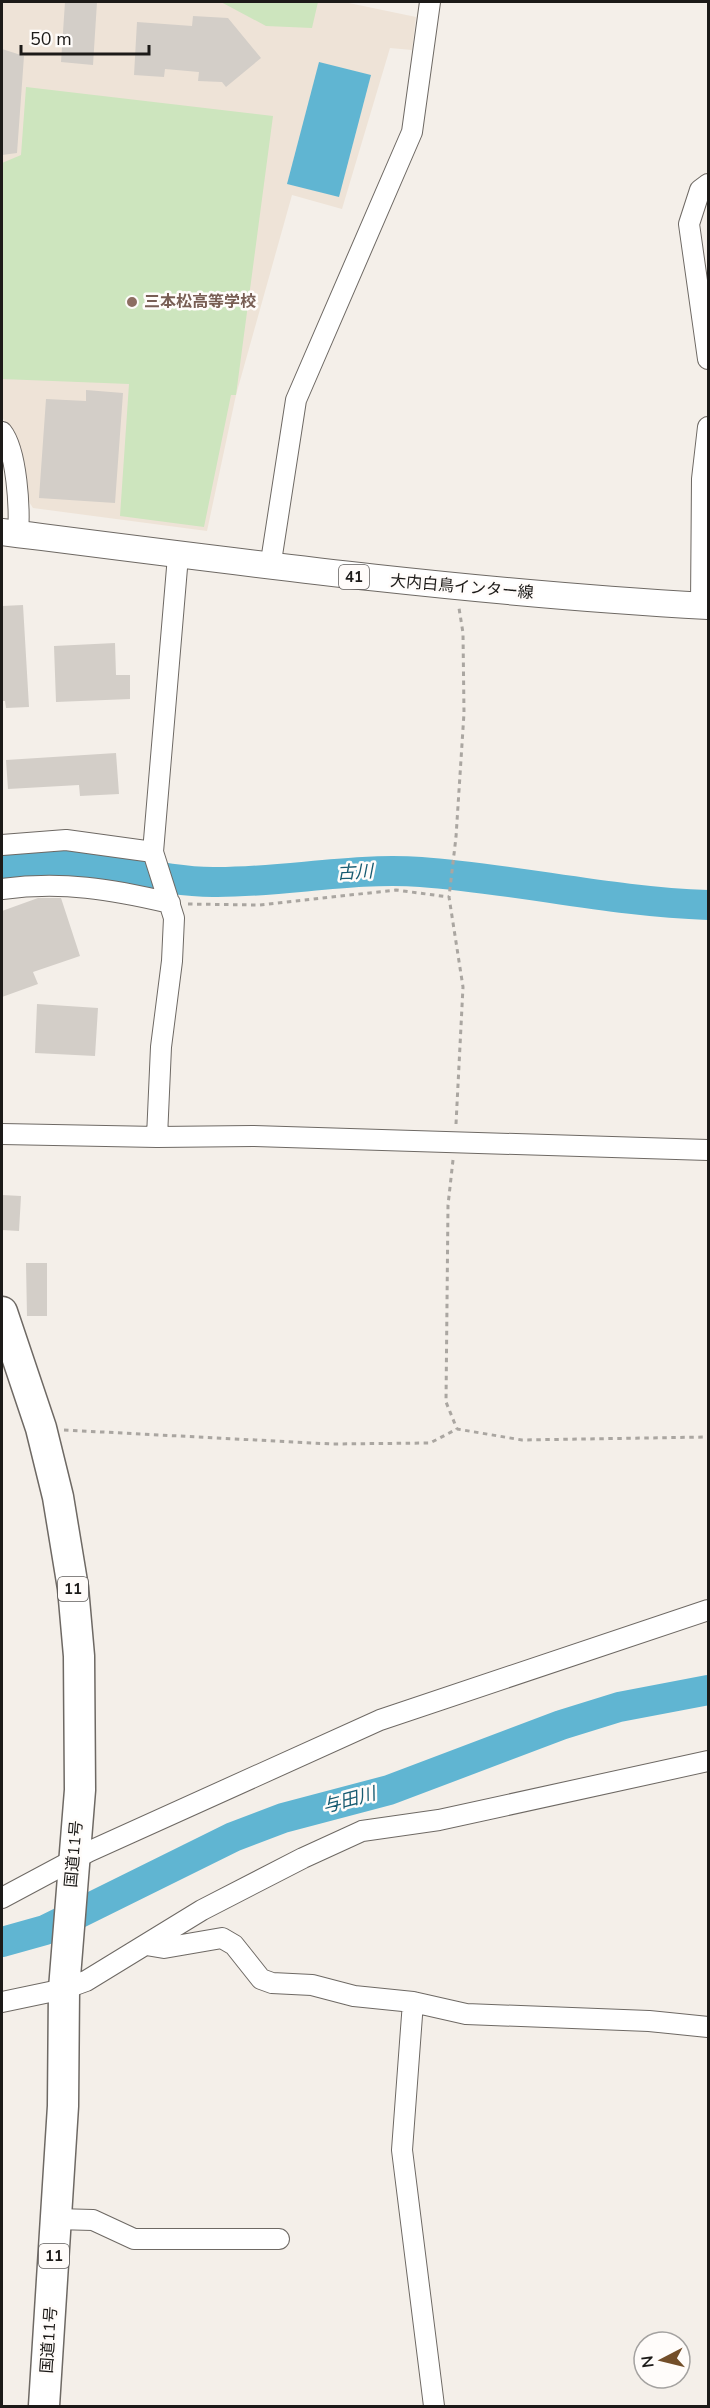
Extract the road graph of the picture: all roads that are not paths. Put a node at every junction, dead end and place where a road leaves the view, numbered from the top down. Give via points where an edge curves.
1 (430, 2) edge
2 (708, 184) edge
3 (708, 359) edge
4 (708, 427) edge
5 (2, 432) edge
6 (10, 533) edge
7 (178, 556) junction
8 (270, 568) junction
9 (704, 606) edge
10 (2, 845) edge
11 (154, 856) junction
12 (2, 889) edge
13 (168, 898) junction
14 (2, 1134) edge
15 (157, 1137) junction
16 (708, 1150) edge
17 (2, 1312) edge
18 (708, 1610) edge
19 (708, 1761) edge
20 (72, 1868) junction
21 (2, 1898) edge
22 (146, 1944) junction
23 (66, 1974) junction
24 (2, 2002) edge
25 (413, 2002) junction
26 (708, 2027) edge
27 (56, 2219) junction
28 (279, 2240) dead end
29 (45, 2406) edge
30 (434, 2406) edge

1 - 8 street via 412,132 296,399
2 - 3 street via 700,190 689,224
4 - 9 street via 702,479
5 - 6 street via 9,447 20,510
6 - 7 main road, 大内白鳥インター線 / 41
7 - 8 main road, 大内白鳥インター線 / 41
7 - 11 street
8 - 9 main road, 大内白鳥インター線 / 41 via 456,588
10 - 11 street via 66,840
11 - 13 street
12 - 13 street via 40,884 83,885
13 - 15 street via 174,918
14 - 15 street
15 - 16 street via 253,1136
17 - 20 highway, 国道11号 / 11 via 41,1428 58,1497 73,1588 80,1656 80,1790
18 - 20 street via 380,1720
19 - 22 street via 439,1820 362,1831 202,1910
20 - 21 street
20 - 23 highway, 国道11号 / 11
22 - 23 street via 86,1981
22 - 25 street via 164,1948 222,1938 234,1945 261,1979 272,1983 312,1985 354,1996
23 - 24 street
23 - 27 highway, 国道11号 / 11
25 - 26 street via 466,2014
25 - 30 street via 402,2150
27 - 28 street via 93,2220 134,2239
27 - 29 highway, 国道11号 / 11

